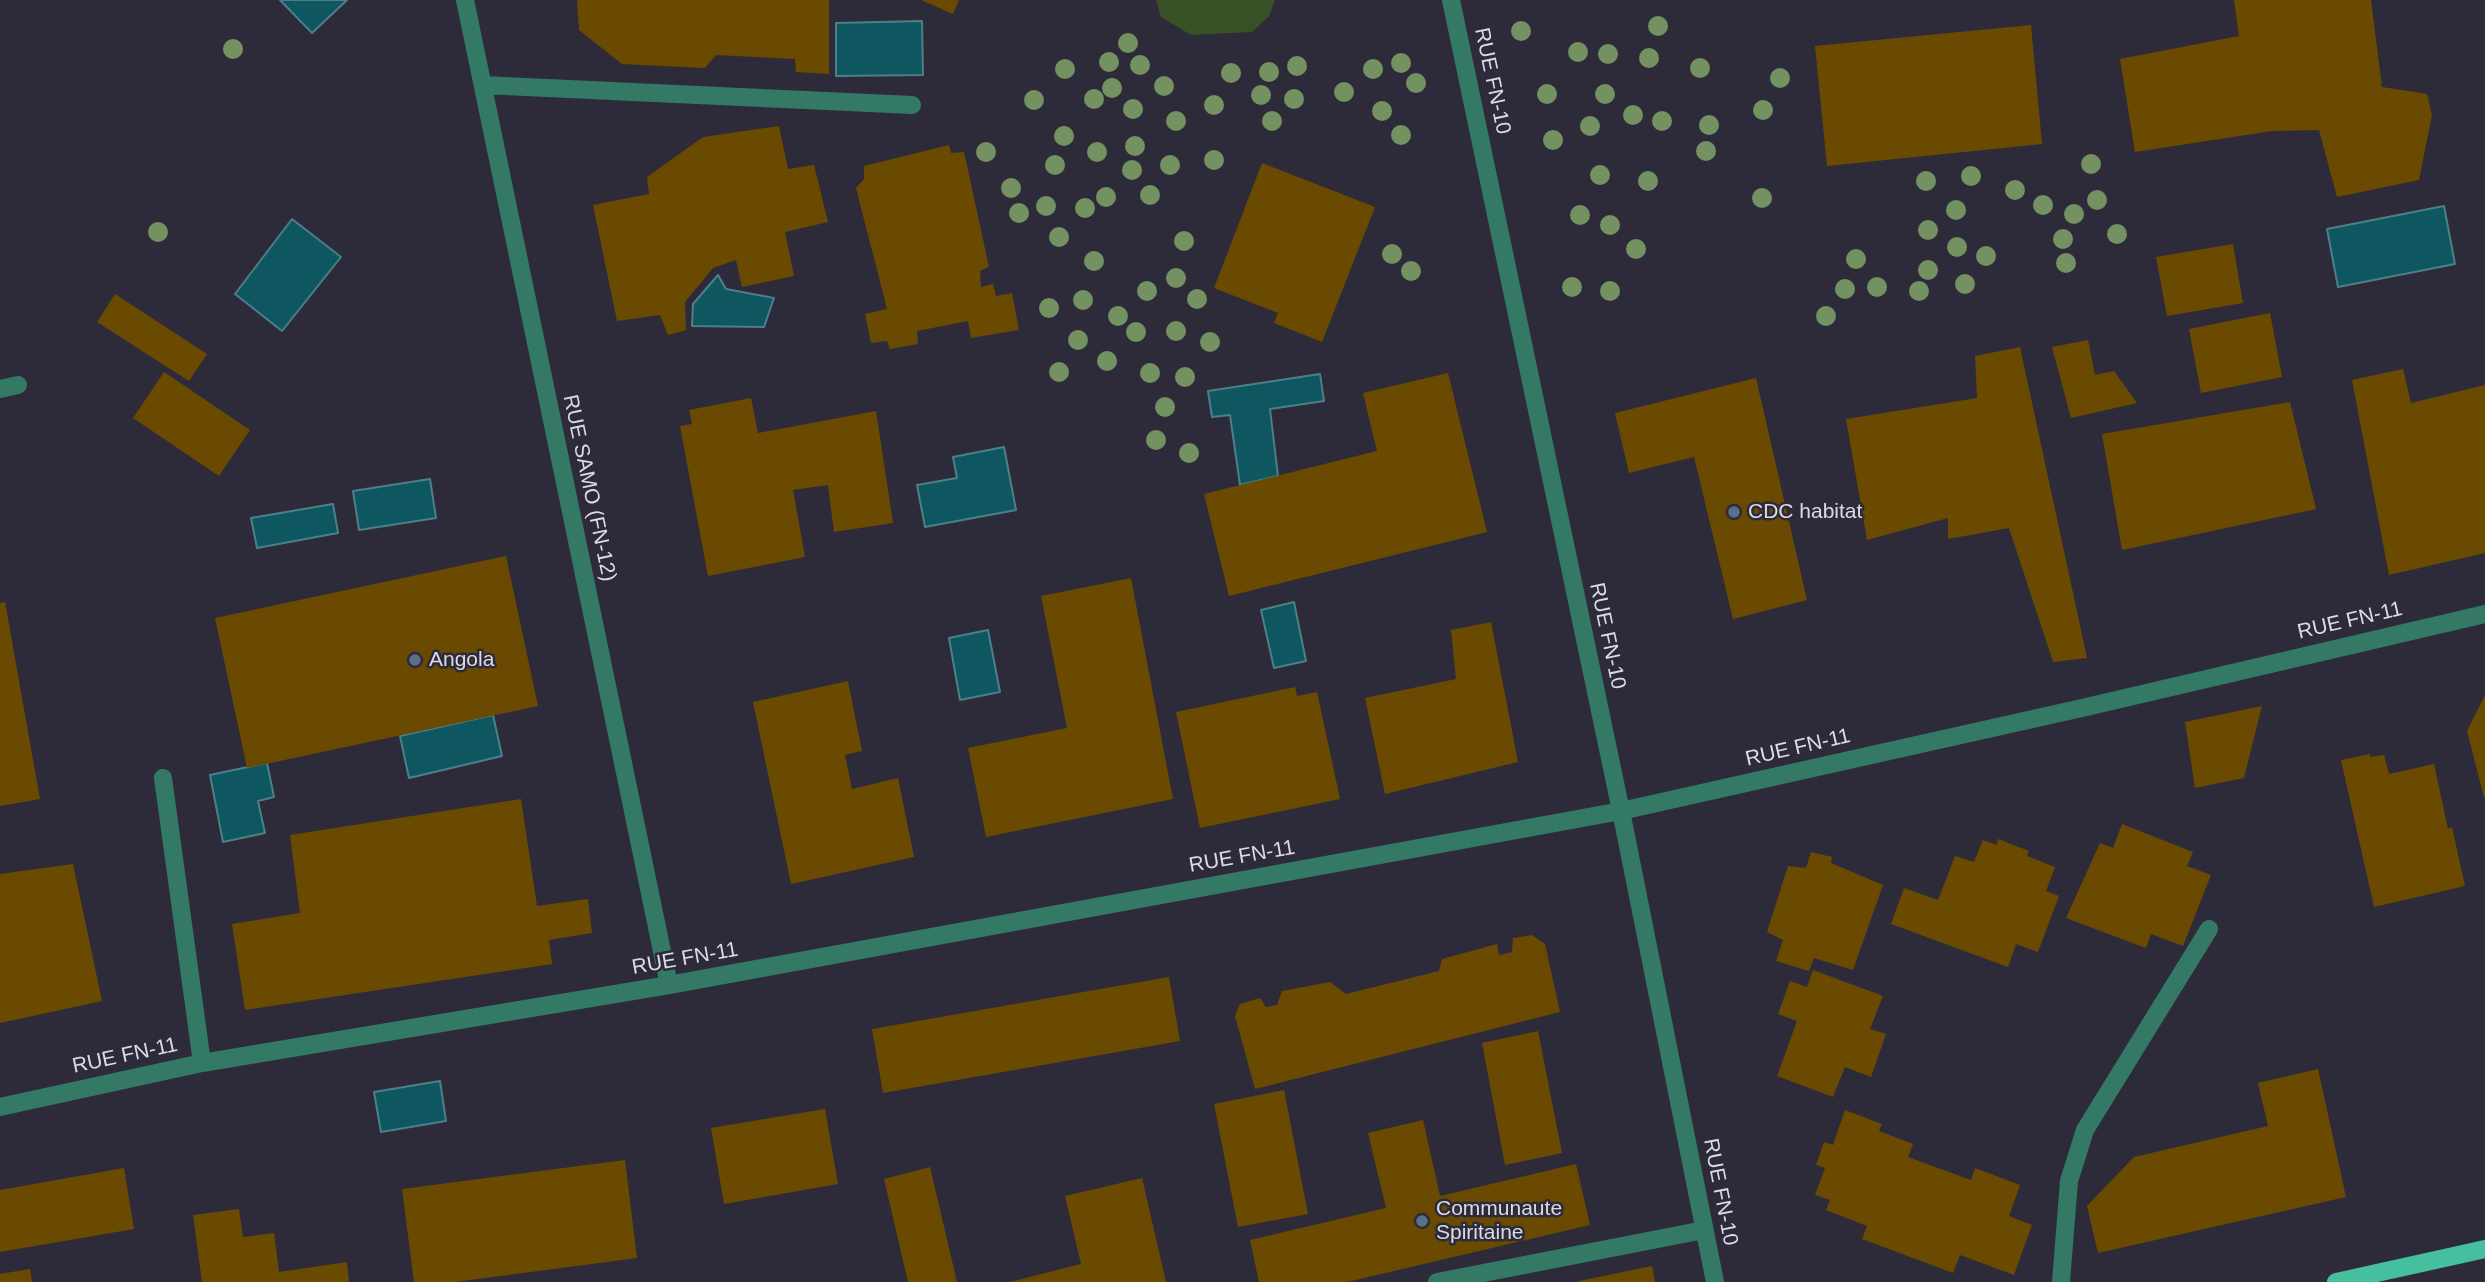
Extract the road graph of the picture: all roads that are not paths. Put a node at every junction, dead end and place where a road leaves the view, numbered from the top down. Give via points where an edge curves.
1 (465, 0) edge
2 (1451, 0) edge
3 (483, 85) junction
4 (912, 105) dead end
5 (2485, 614) edge
6 (163, 778) dead end
7 (1621, 811) junction
8 (2209, 929) dead end
9 (668, 985) junction
10 (202, 1063) junction
11 (0, 1107) edge
12 (1704, 1230) junction
13 (2485, 1249) edge
14 (1437, 1282) edge
15 (1714, 1282) edge
16 (2061, 1282) edge
17 (2336, 1282) edge

1 - 3 street, RUE SAMO (FN-12)
2 - 7 street, RUE FN-10
3 - 4 street
3 - 9 street, RUE SAMO (FN-12)
5 - 7 street, RUE FN-11
6 - 10 street
7 - 9 street, RUE FN-11
7 - 12 street, RUE FN-10
8 - 16 street via 2085,1130 2069,1181
9 - 10 street, RUE FN-11
10 - 11 street, RUE FN-11
12 - 14 street
12 - 15 street, RUE FN-10
13 - 17 main road

